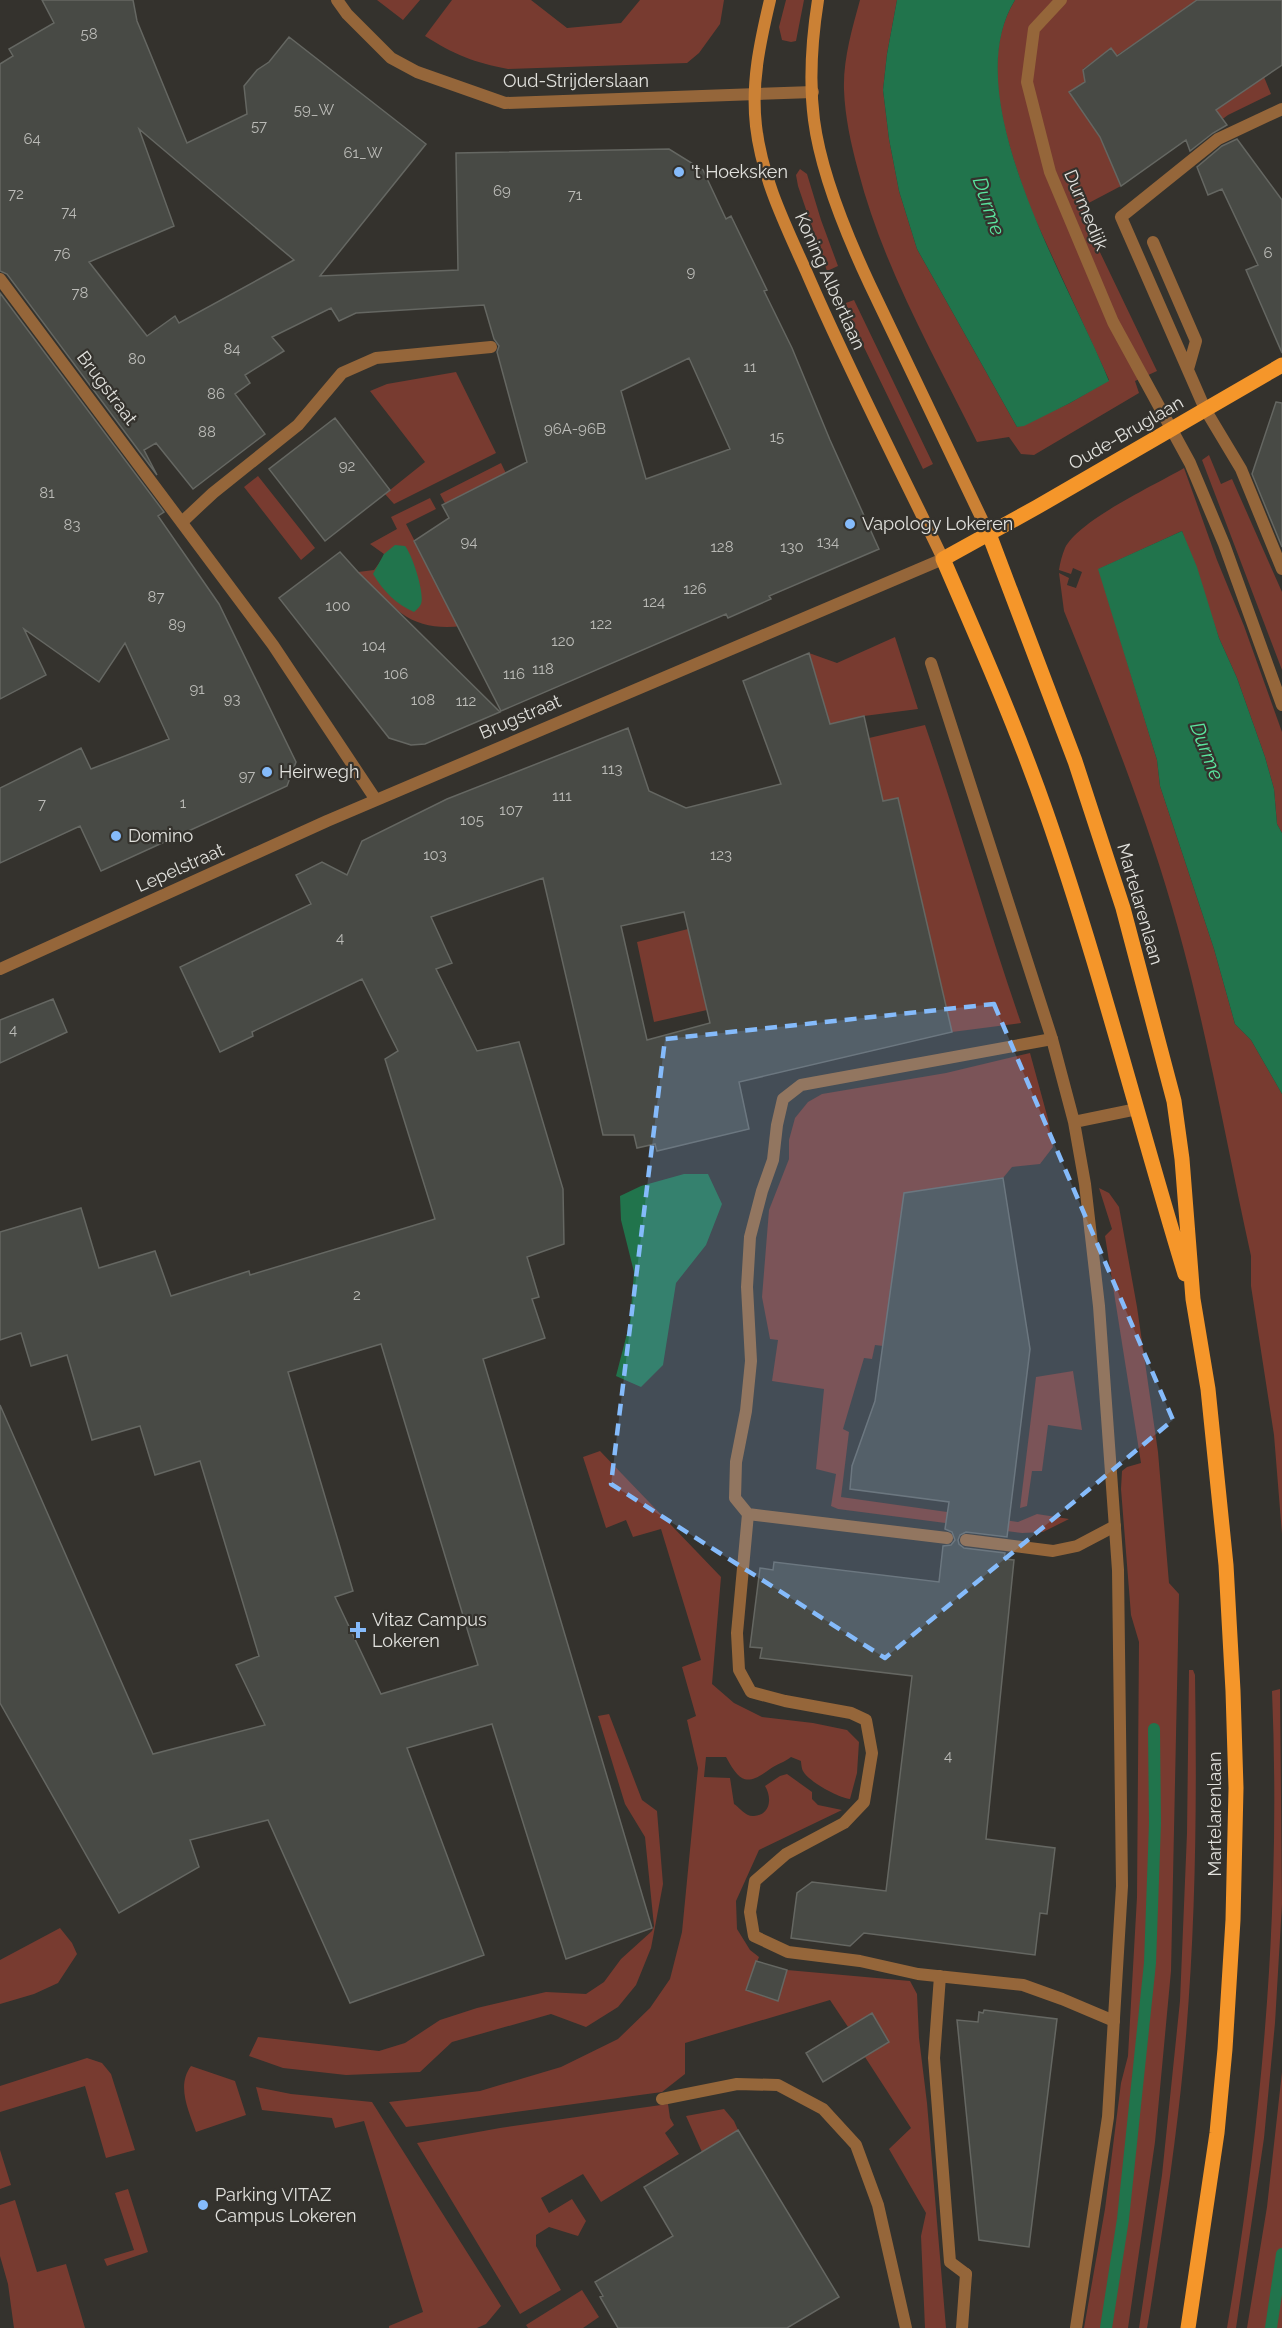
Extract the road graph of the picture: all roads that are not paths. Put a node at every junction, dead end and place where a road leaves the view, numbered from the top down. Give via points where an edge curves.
1 (337, 0) edge
2 (770, 0) edge
3 (818, 0) edge
4 (1061, 0) edge
5 (813, 92) junction
6 (753, 93) junction
7 (1282, 109) edge
8 (1153, 242) dead end
9 (0, 279) edge
10 (491, 347) dead end
11 (1282, 365) edge
12 (1188, 369) junction
13 (1205, 409) junction
14 (1172, 429) junction
15 (182, 522) junction
16 (989, 534) junction
17 (943, 559) junction
18 (1282, 569) edge
19 (931, 663) dead end
20 (1282, 705) edge
21 (376, 800) junction
22 (0, 969) edge
23 (1052, 1039) junction
24 (1137, 1109) junction
25 (1074, 1122) junction
26 (1193, 1299) junction
27 (748, 1514) junction
28 (1115, 1526) junction
29 (947, 1538) dead end
30 (966, 1540) dead end
31 (940, 1976) junction
32 (1114, 2021) junction
33 (662, 2099) dead end
34 (906, 2328) edge
35 (962, 2328) edge
36 (1076, 2328) edge
37 (1188, 2328) edge

1 - 6 street, Oud-Strijderslaan via 391,58 417,72 505,103
2 - 6 main road, Koning Albertlaan
3 - 5 main road, Koning Albertlaan
4 - 14 street, Durmedijk via 1034,29 1029,93 1050,172 1113,322
5 - 6 street, Oud-Strijderslaan
5 - 16 main road, Koning Albertlaan via 819,146 853,250
6 - 17 main road, Koning Albertlaan via 760,157 772,193 838,344
7 - 12 street via 1218,139 1121,218
8 - 12 street via 1196,341
9 - 15 street, Brugstraat
10 - 15 street via 376,358 342,373 298,425
11 - 13 main road, Oude-Bruglaan
12 - 13 street
13 - 14 main road, Oude-Bruglaan
13 - 18 street via 1241,469
14 - 16 main road, Oude-Bruglaan
14 - 20 street, Durmedijk via 1224,544
15 - 21 street, Brugstraat via 273,645
16 - 17 main road, Brugstraat
16 - 26 main road, Martelarenlaan via 1075,761 1123,908 1174,1101
17 - 21 street, Brugstraat
17 - 24 main road, Martelarenlaan via 1046,811
19 - 23 street
21 - 22 street, Lepelstraat
23 - 25 street
23 - 27 street via 801,1085 783,1099 773,1160 750,1237 747,1287 752,1361 736,1462 735,1498
24 - 25 street
24 - 26 main road, Martelarenlaan
25 - 28 street via 1099,1306
26 - 37 main road, Martelarenlaan via 1208,1389 1222,1523 1236,1788 1226,2049
27 - 29 street
27 - 31 street via 737,1633 739,1670 751,1692 851,1713 866,1720 872,1753 864,1802 844,1823 786,1854 755,1881 750,1912 754,1936 789,1952
28 - 30 street via 1077,1546 1053,1551
28 - 32 street via 1122,1886
31 - 32 street via 1023,1985
31 - 35 street via 933,2058 950,2262 966,2274
32 - 36 street via 1108,2117
33 - 34 street via 737,2084 778,2085 823,2109 856,2145 878,2205

